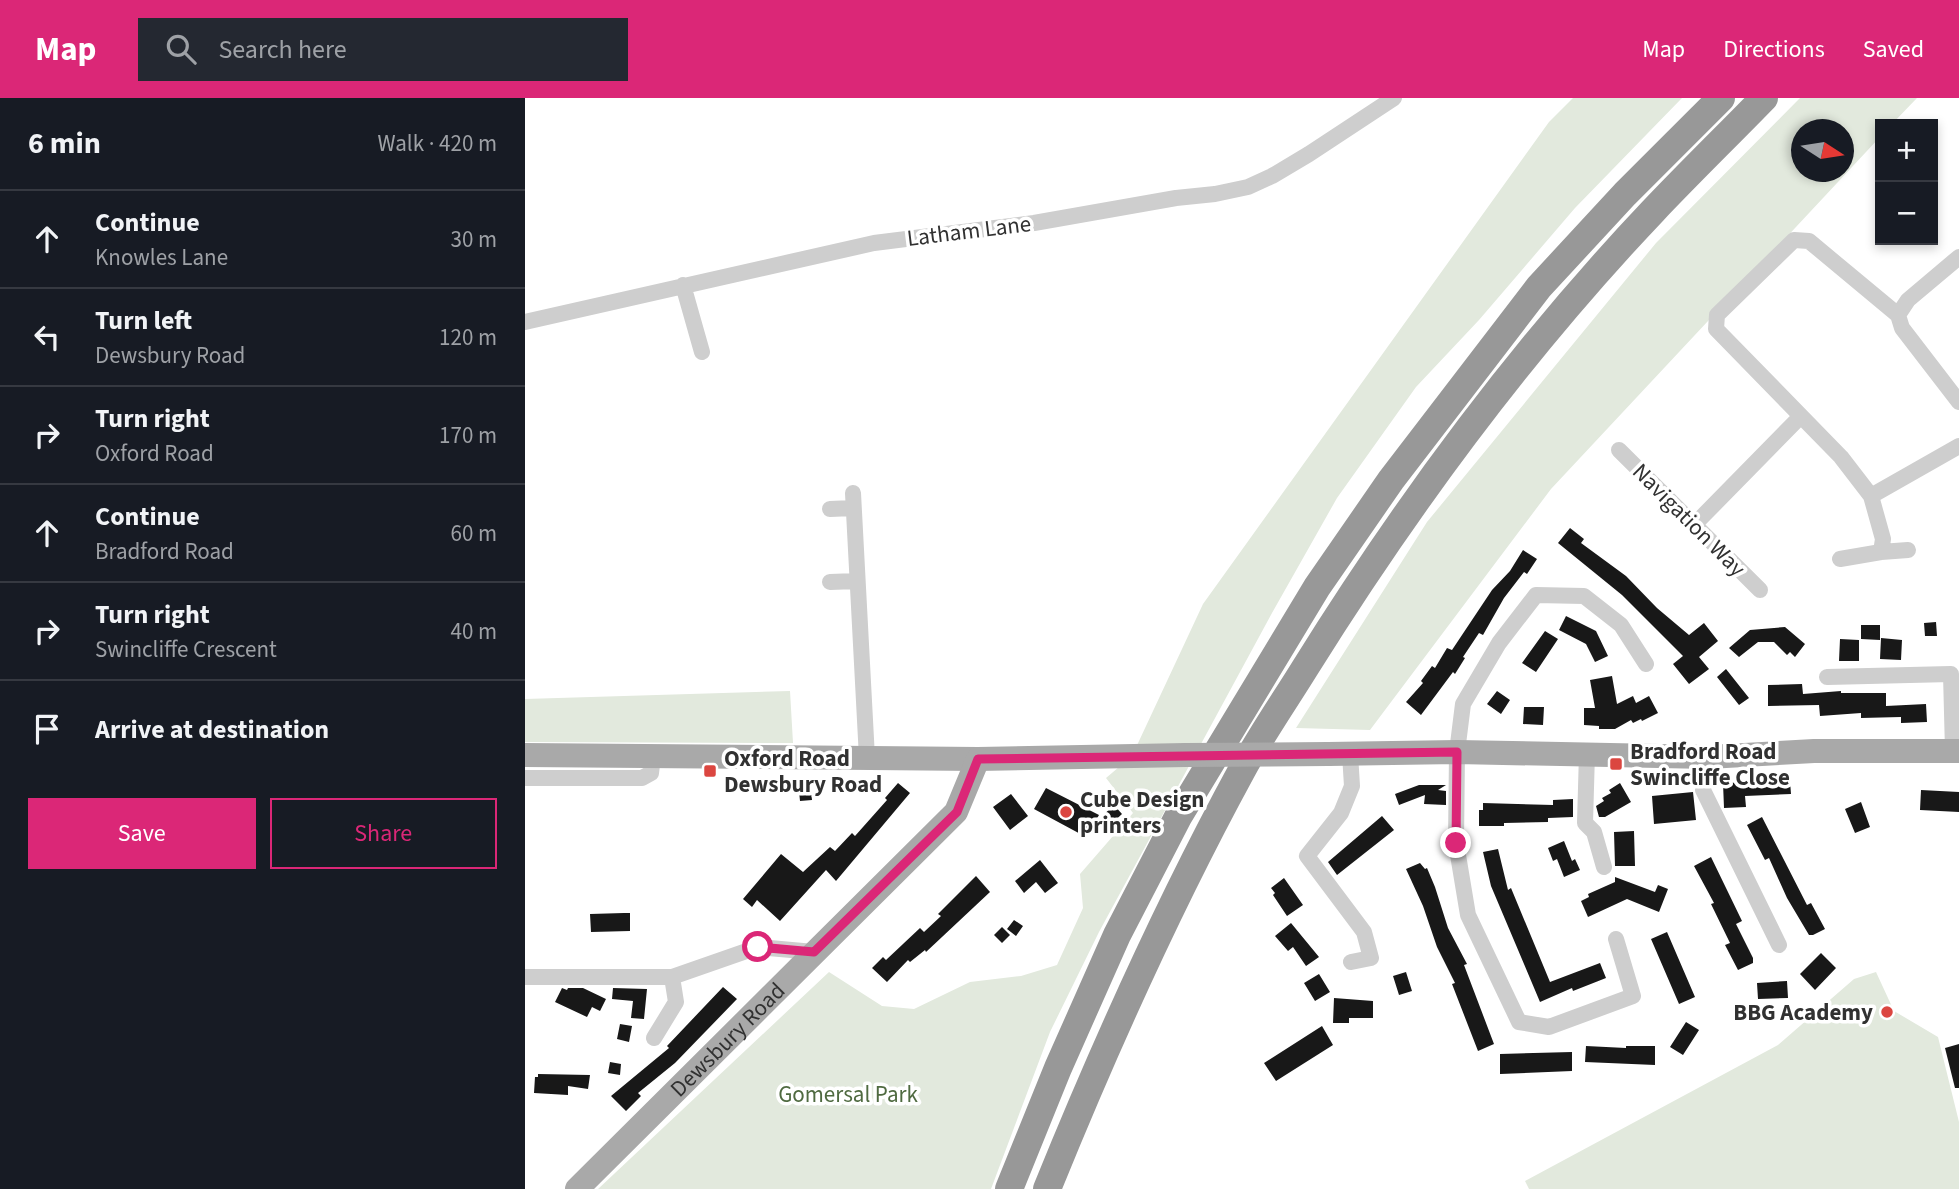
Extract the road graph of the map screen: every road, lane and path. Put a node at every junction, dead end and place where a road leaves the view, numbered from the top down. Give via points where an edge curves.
1 (1394, 98) edge
2 (1721, 98) edge
3 (1764, 98) edge
4 (1959, 257) edge
5 (683, 285) junction
6 (1898, 315) junction
7 (525, 322) edge
8 (702, 352) dead end
9 (1959, 402) edge
10 (1801, 416) junction
11 (1959, 446) edge
12 (1619, 450) dead end
13 (1871, 496) junction
14 (830, 509) dead end
15 (1693, 525) junction
16 (1908, 550) dead end
17 (1881, 552) junction
18 (1840, 559) dead end
19 (857, 581) junction
20 (830, 582) dead end
21 (1760, 590) dead end
22 (1646, 664) dead end
23 (1827, 677) dead end
24 (1956, 751) edge
25 (1457, 752) junction
26 (1587, 753) junction
27 (1339, 754) junction
28 (525, 755) edge
29 (653, 756) junction
30 (1707, 757) junction
31 (867, 758) junction
32 (978, 759) junction
33 (525, 778) edge
34 (1604, 867) dead end
35 (1616, 939) dead end
36 (1779, 946) dead end
37 (814, 952) junction
38 (1351, 962) dead end
39 (525, 977) edge
40 (672, 977) junction
41 (653, 1038) dead end
42 (577, 1189) edge
43 (1009, 1189) edge
44 (1048, 1189) edge

1 - 5 street, Latham Lane via 1248,187 1034,223 874,243
2 - 43 highway via 1539,287 1391,480 1317,587 1178,817 1129,911
3 - 44 highway via 1651,213 1565,311 1487,406 1345,604 1244,767 1194,862 1088,1087
4 - 6 street via 1907,300
5 - 7 street, Latham Lane
5 - 8 street
6 - 9 street via 1902,328
6 - 10 street via 1809,241 1794,240 1717,315 1716,329
10 - 13 street
10 - 15 street
11 - 13 street
12 - 15 street, Navigation Way
13 - 17 street via 1883,539
14 - 19 street via 853,501
15 - 21 street, Navigation Way
16 - 17 street
17 - 18 street
19 - 20 street
19 - 31 street
22 - 25 street via 1621,625 1584,596 1536,596 1499,643 1463,704
23 - 24 street via 1951,674
24 - 30 main road
25 - 26 main road
25 - 27 main road
25 - 35 street via 1456,843 1468,915 1519,1022 1549,1027 1638,1002
26 - 30 main road
26 - 34 street via 1585,824 1594,832
27 - 32 main road, bridge
27 - 38 street via 1352,786 1341,813 1307,856 1364,932 1371,958
28 - 29 main road
29 - 31 main road
29 - 33 street via 650,773 642,778
30 - 36 street via 1703,790
31 - 32 main road
32 - 37 main road, Dewsbury Road via 957,812
37 - 40 street via 758,947
37 - 42 main road, Dewsbury Road
39 - 40 street
40 - 41 street via 676,1002

